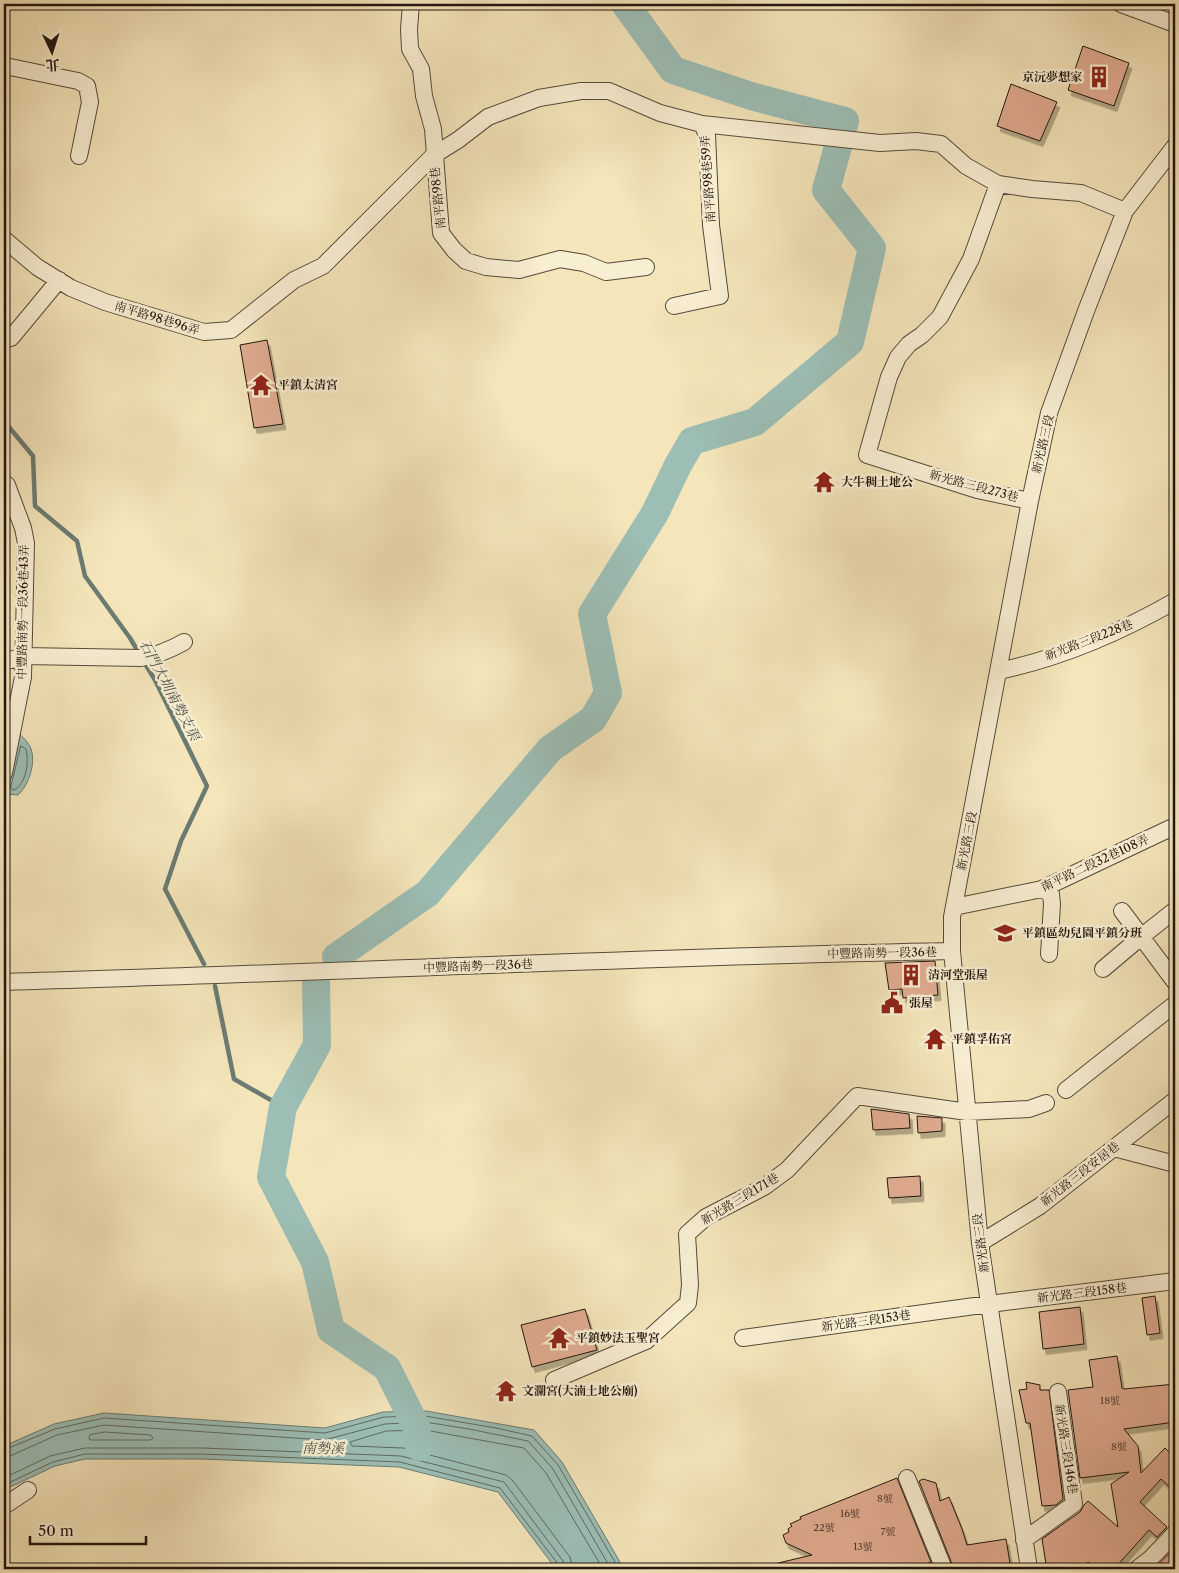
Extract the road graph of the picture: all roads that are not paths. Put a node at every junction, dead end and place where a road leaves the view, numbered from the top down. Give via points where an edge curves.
1 (411, 4) edge
2 (1121, 4) edge
3 (1175, 24) edge
4 (4, 67) edge
5 (702, 124) junction
6 (1175, 146) edge
7 (434, 155) junction
8 (79, 156) dead end
9 (998, 184) junction
10 (1125, 211) junction
11 (4, 239) edge
12 (646, 267) dead end
13 (59, 280) junction
14 (674, 306) dead end
15 (4, 334) edge
16 (4, 483) edge
17 (1030, 501) junction
18 (1175, 601) edge
19 (184, 642) dead end
20 (23, 656) junction
21 (4, 662) edge
22 (999, 671) junction
23 (4, 773) edge
24 (1175, 826) edge
25 (1042, 889) junction
26 (954, 907) junction
27 (1175, 910) edge
28 (1122, 911) dead end
29 (1141, 937) junction
30 (952, 951) junction
31 (1049, 954) dead end
32 (1104, 969) dead end
33 (4, 982) edge
34 (1175, 982) edge
35 (1175, 1004) edge
36 (1066, 1090) dead end
37 (1175, 1100) edge
38 (1046, 1103) dead end
39 (967, 1112) junction
40 (1114, 1148) junction
41 (1175, 1164) edge
42 (980, 1243) junction
43 (1175, 1281) edge
44 (989, 1304) junction
45 (743, 1338) dead end
46 (554, 1380) dead end
47 (1058, 1392) dead end
48 (907, 1478) dead end
49 (28, 1490) dead end
50 (4, 1506) edge
51 (1175, 1533) edge
52 (1024, 1540) junction
53 (944, 1569) edge
54 (1029, 1569) edge
55 (1137, 1569) edge

1 - 7 street, 南平路98巷 via 410,48 421,69
2 - 3 street
4 - 8 street via 78,81 87,86 90,102
5 - 7 street, 南平路98巷59弄 via 660,113 609,91 581,91 539,98 488,117
5 - 9 street via 880,143 916,141 940,144 966,166
5 - 14 street, 南平路98巷59弄 via 707,135 711,225 720,296
6 - 10 street, 新光路三段
7 - 12 street, 南平路98巷 via 441,233 466,262 519,270 560,258 606,272
7 - 13 street, 南平路98巷96弄 via 323,266 294,280 231,330 204,332 105,302
9 - 10 street via 1081,193
9 - 17 street, 新光路三段273巷 via 971,259 940,317 898,357 889,377 867,455 977,490
10 - 17 street, 新光路三段 via 1050,413
11 - 13 street, 南平路98巷96弄 via 37,267
13 - 15 street via 11,338
16 - 20 street, 中豐路南勢一段36巷43弄 via 26,543
17 - 22 street, 新光路三段
18 - 22 street, 新光路三段228巷 via 1072,649
19 - 20 street via 149,657
20 - 21 street
20 - 23 street, 中豐路南勢一段36巷43弄 via 24,677
22 - 26 street, 新光路三段
24 - 25 street, 南平路二段32巷108弄
25 - 26 street, 南平路二段32巷108弄
25 - 31 street via 1050,894 1052,904
26 - 30 street, 新光路三段
27 - 29 street
28 - 29 street
29 - 32 street
29 - 34 street
30 - 33 street, 中豐路南勢一段36巷 via 752,955
30 - 39 street, 新光路三段
35 - 36 street
37 - 40 street, 新光路三段安居巷
38 - 39 street, 新光路三段171巷 via 1028,1109
39 - 42 street, 新光路三段
39 - 46 street, 新光路三段171巷 via 857,1096 787,1170 764,1187 706,1217 687,1234 688,1303 646,1341
40 - 41 street
40 - 42 street, 新光路三段安居巷 via 1040,1206
42 - 44 street, 新光路三段
43 - 44 street, 新光路三段158巷
44 - 45 street, 新光路三段153巷
44 - 52 street, 新光路三段
47 - 52 street, 新光路三段146巷 via 1074,1504
48 - 53 street
49 - 50 street
51 - 55 street
52 - 54 street, 新光路三段

